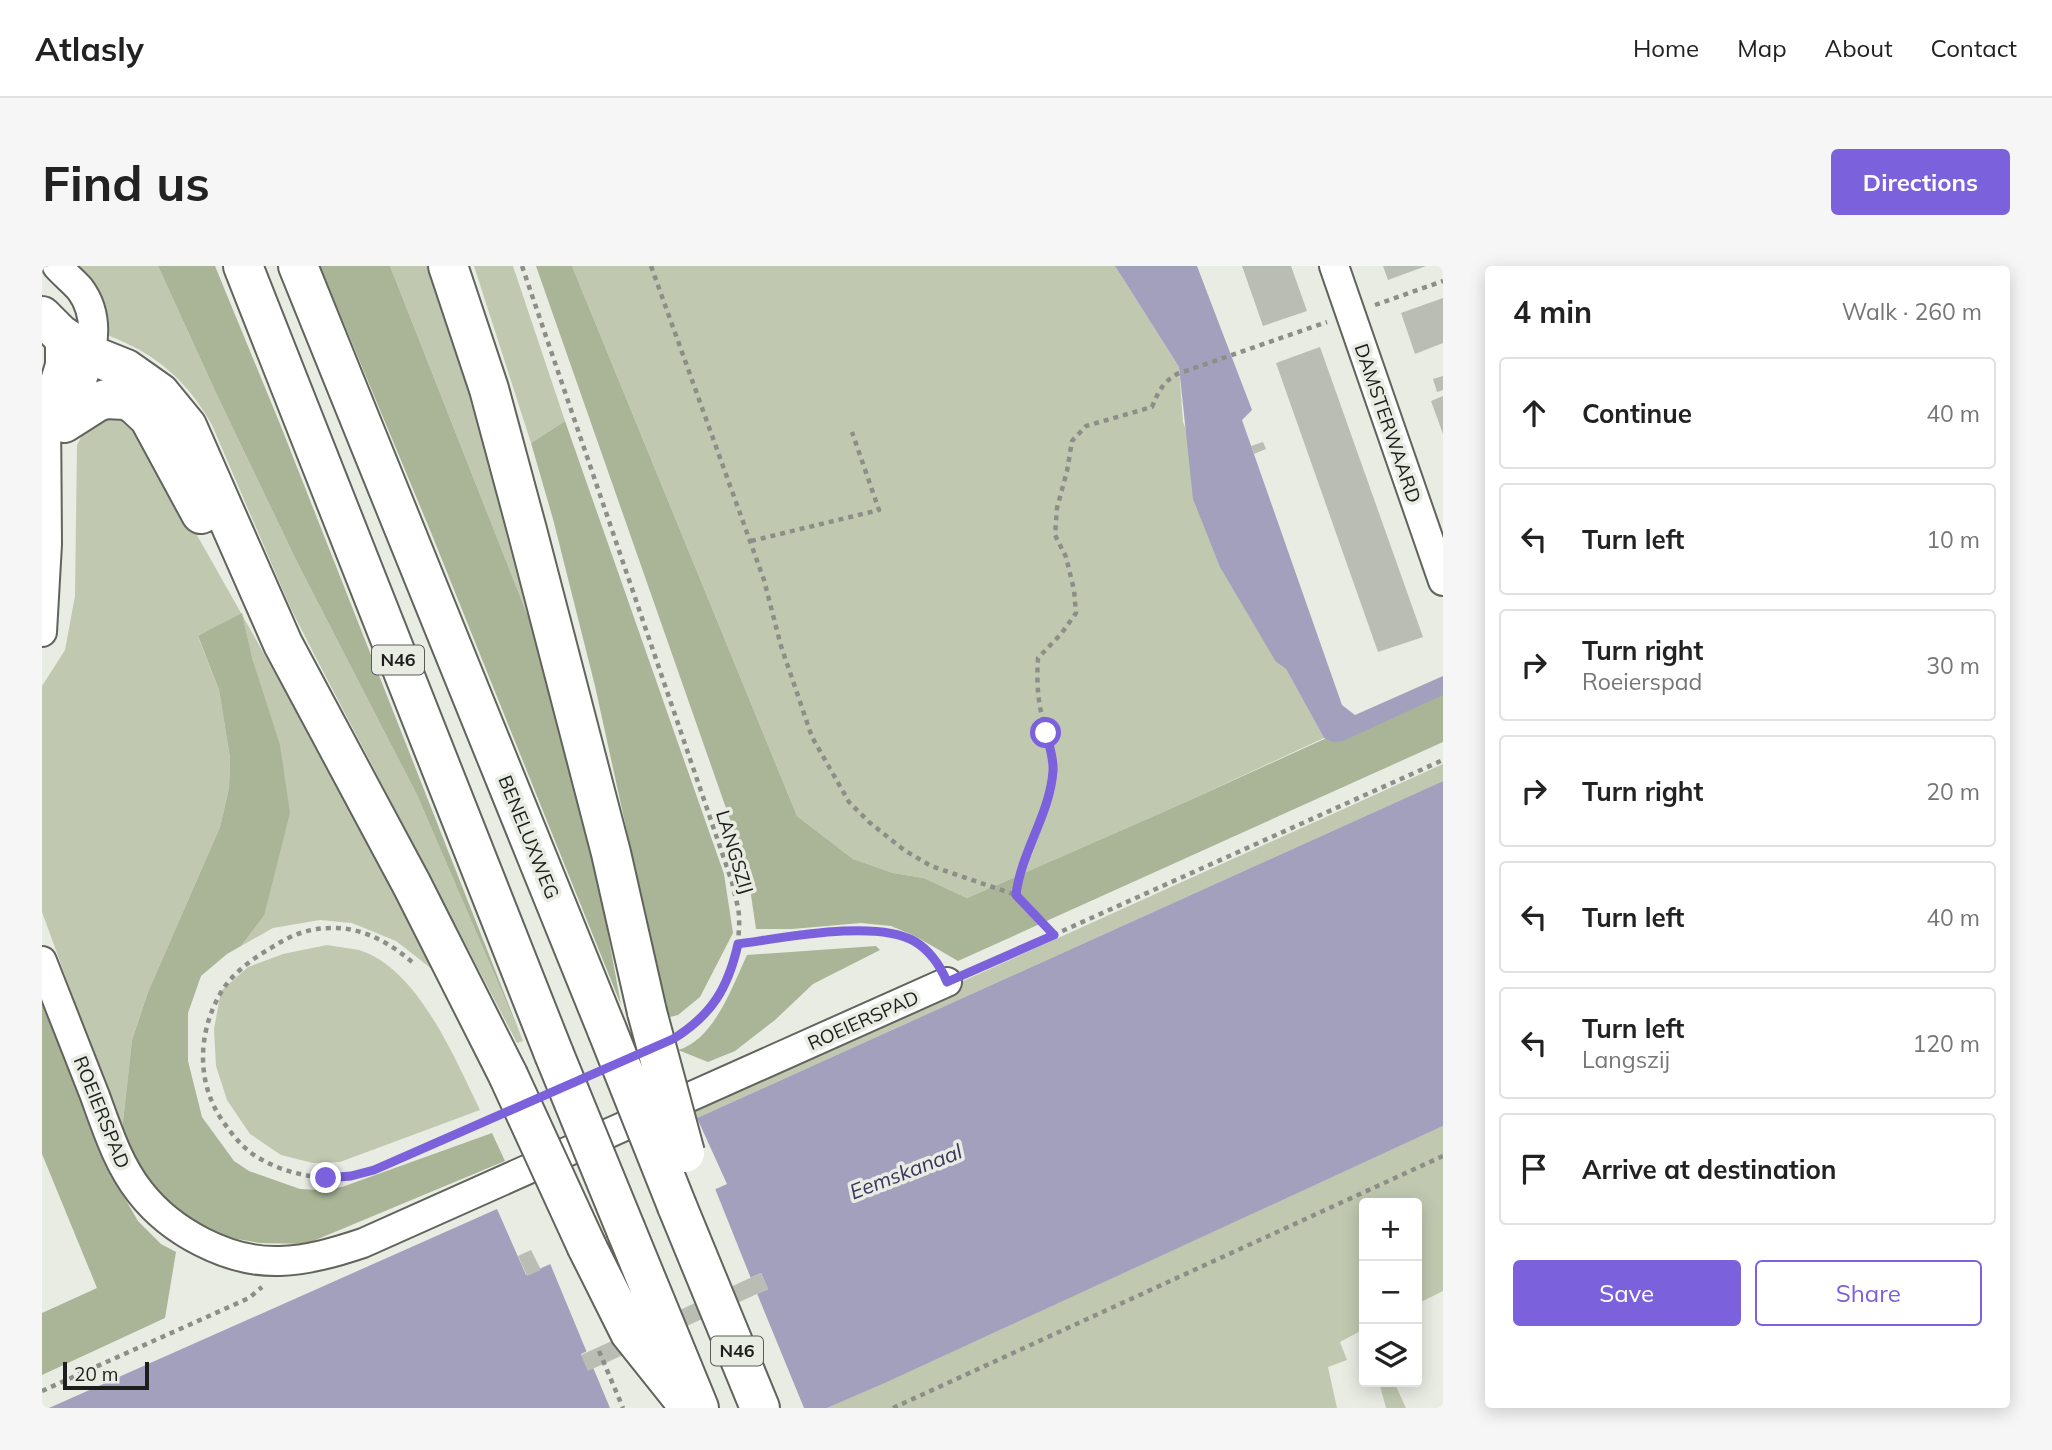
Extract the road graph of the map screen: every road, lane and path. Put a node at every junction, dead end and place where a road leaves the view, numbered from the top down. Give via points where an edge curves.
1 (57, 266) edge
2 (243, 266) edge
3 (298, 266) edge
4 (448, 266) edge
5 (522, 266) edge
6 (651, 266) edge
7 (1334, 266) edge
8 (51, 325) edge
9 (1234, 354) dead end
10 (91, 355) junction
11 (64, 423) junction
12 (852, 432) dead end
13 (48, 463) junction
14 (751, 541) junction
15 (1443, 581) edge
16 (256, 582) junction
17 (42, 632) edge
18 (1443, 760) edge
19 (1016, 895) junction
20 (1054, 935) junction
21 (738, 944) junction
22 (42, 961) edge
23 (419, 968) dead end
24 (947, 982) junction
25 (684, 1032) dead end
26 (498, 1117) dead end
27 (1443, 1156) edge
28 (687, 1228) junction
29 (277, 1261) junction
30 (598, 1349) dead end
31 (42, 1391) edge
32 (622, 1408) edge
33 (690, 1408) edge
34 (699, 1408) edge
35 (760, 1408) edge
36 (893, 1408) edge

1 - 10 street via 87,303 94,336
2 - 34 main road, N46, bridge
3 - 28 main road, BENELUXWEG / N46, bridge
4 - 28 main road, N46, bridge via 489,389 611,853 646,1012 685,1153
5 - 21 path, LANGSZIJ via 732,882
6 - 14 path
7 - 15 street, DAMSTERWAARD
8 - 10 main road
8 - 13 street via 60,365 46,410
9 - 19 path via 1168,378 1152,407 1086,426 1072,441 1055,535 1069,568 1076,613 1038,658 1040,706 1053,768
10 - 11 street
10 - 16 main road via 126,369 160,393 187,426
11 - 13 street
11 - 16 main road via 106,399 125,400 143,410 208,527
12 - 14 path via 879,510
13 - 17 street
14 - 19 path via 812,737 849,802 904,850 931,866
16 - 33 main road, bridge via 508,1075 630,1333
18 - 20 path
19 - 20 path
20 - 24 path
21 - 24 path via 840,931 899,935 924,948
21 - 25 path, LANGSZIJ via 720,993 695,1026
22 - 29 street, ROEIERSPAD via 118,1155 140,1192 164,1217 199,1240 250,1258
23 - 26 path via 367,934 332,928 298,933 256,956 221,992 210,1017 202,1056 206,1084 219,1115 247,1150 262,1160 326,1178 374,1170
24 - 29 street, ROEIERSPAD via 363,1243 320,1256
27 - 36 path
28 - 35 main road, BENELUXWEG / N46
29 - 31 path via 268,1281 248,1298
30 - 32 path

